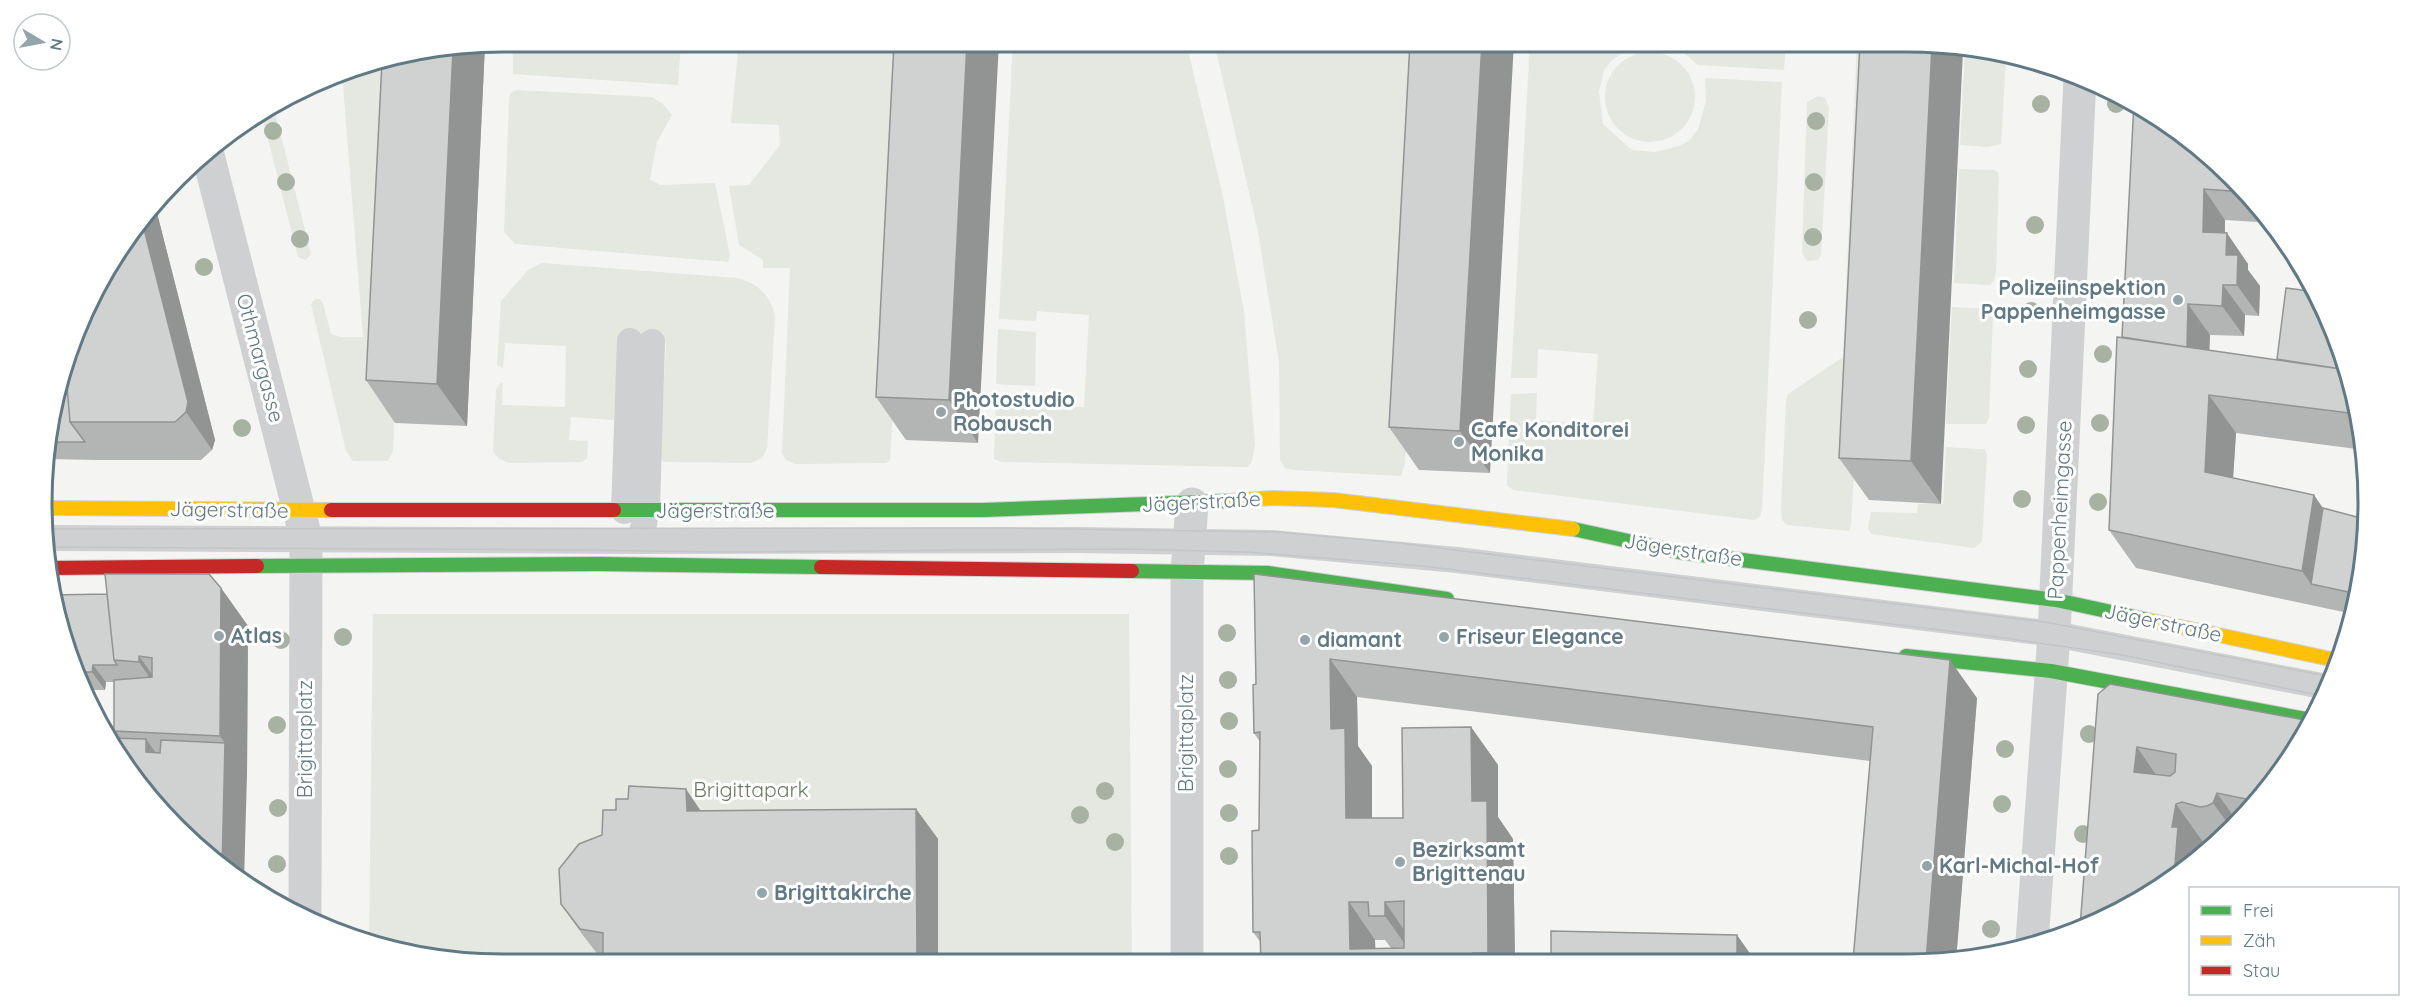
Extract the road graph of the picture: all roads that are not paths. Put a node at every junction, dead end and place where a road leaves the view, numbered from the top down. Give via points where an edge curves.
1 (2080, 87) edge
2 (210, 161) edge
3 (641, 342) dead end
4 (1192, 504) junction
5 (52, 508) edge
6 (635, 511) junction
7 (54, 538) edge
8 (304, 538) junction
9 (1188, 540) junction
10 (636, 541) junction
11 (598, 564) junction
12 (57, 567) edge
13 (1186, 573) junction
14 (1457, 600) edge
15 (2056, 600) junction
16 (2054, 634) junction
17 (1898, 655) edge
18 (2331, 659) edge
19 (2051, 671) junction
20 (2320, 686) edge
21 (2304, 719) edge
22 (305, 908) edge
23 (2032, 937) edge
24 (1186, 954) edge

1 - 15 street, Pappenheimgasse
2 - 8 street, Othmargasse
3 - 6 lane
4 - 6 main road, Jägerstraße via 983,510
4 - 9 street, Brigittaplatz
4 - 15 main road, Jägerstraße via 1272,498 1354,502 1562,526 1679,552
5 - 8 main road, Jägerstraße
6 - 8 main road, Jägerstraße via 472,509
6 - 10 lane via 645,524
7 - 8 lane, Jägerstraße
8 - 10 lane, Jägerstraße
8 - 11 main road, Jägerstraße
8 - 12 main road, Jägerstraße
8 - 22 street, Brigittaplatz
9 - 10 lane, Jägerstraße
9 - 13 street, Brigittaplatz
9 - 16 lane, Jägerstraße via 1407,554
10 - 11 lane via 620,555
11 - 13 main road, Jägerstraße
13 - 14 main road, Jägerstraße via 1268,573
13 - 24 street, Brigittaplatz
15 - 16 street, Pappenheimgasse
15 - 18 main road, Jägerstraße
16 - 19 street, Pappenheimgasse
16 - 20 lane, Jägerstraße
17 - 19 main road
19 - 21 main road
19 - 23 street, Pappenheimgasse

